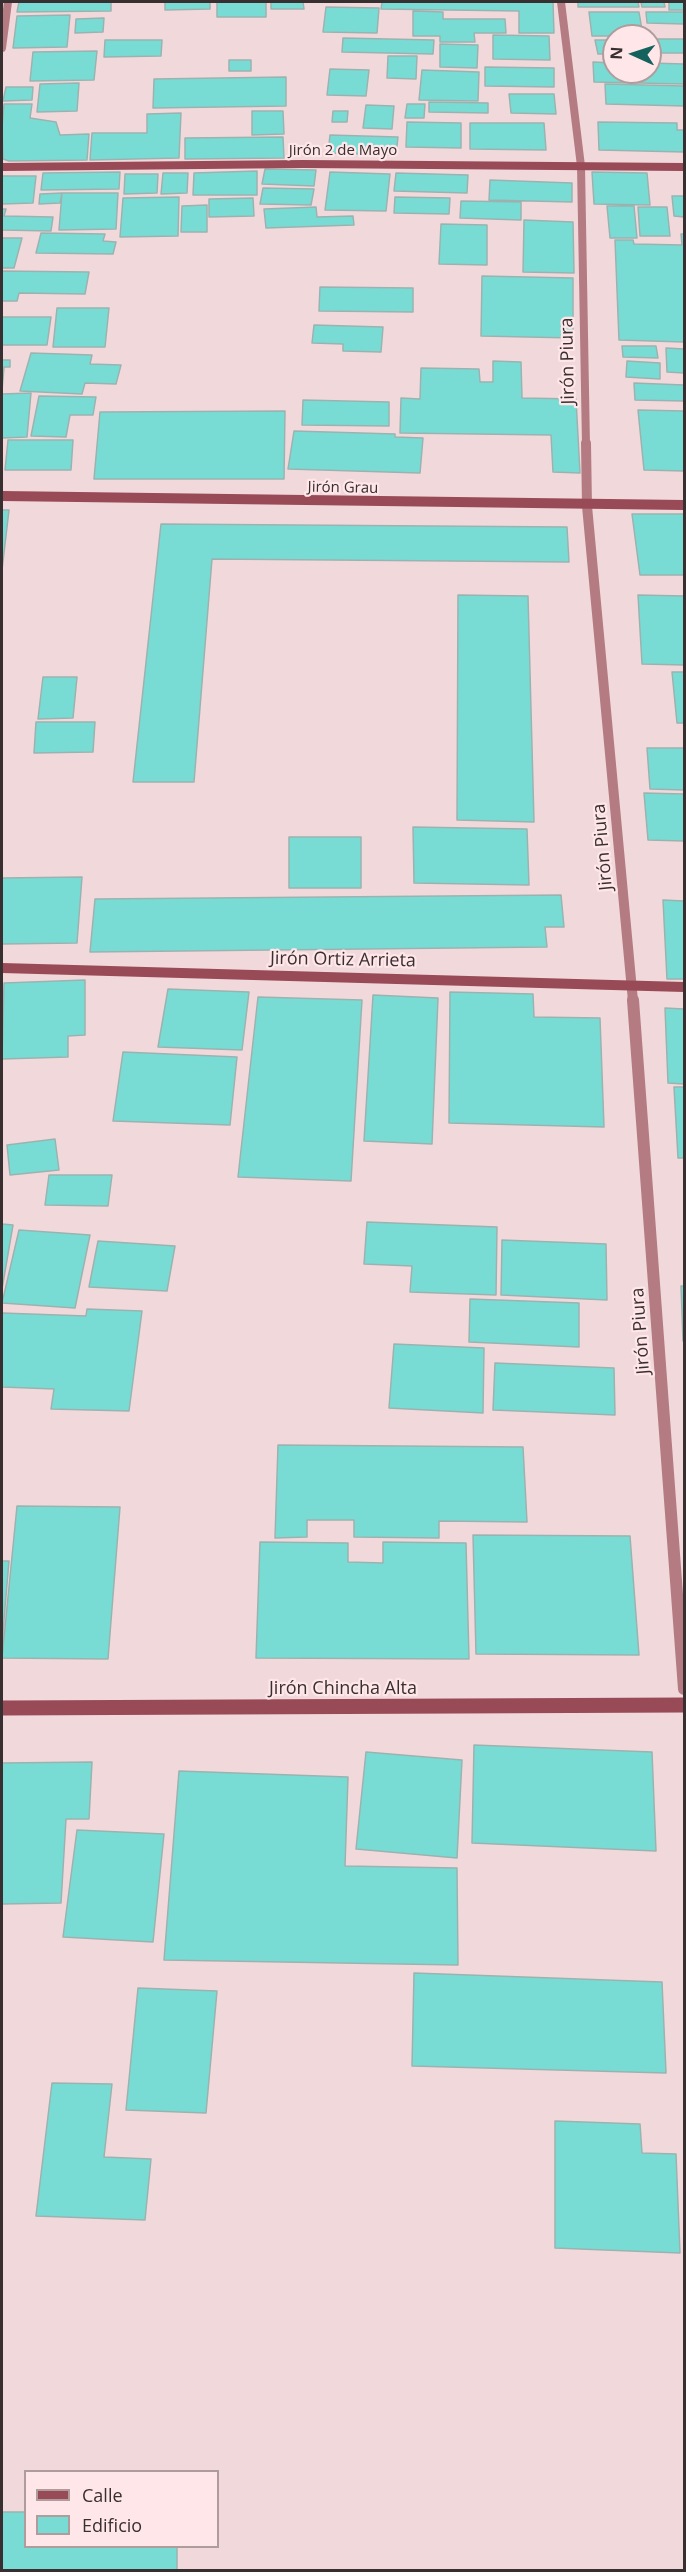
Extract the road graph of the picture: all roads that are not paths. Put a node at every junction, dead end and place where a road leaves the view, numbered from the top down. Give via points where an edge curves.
1 (8, 2) edge
2 (561, 2) edge
3 (2, 48) edge
4 (581, 166) junction
5 (2, 167) edge
6 (684, 167) edge
7 (2, 496) edge
8 (684, 505) edge
9 (587, 506) junction
10 (2, 968) edge
11 (632, 984) junction
12 (684, 987) edge
13 (684, 1689) edge
14 (684, 1705) edge
15 (2, 1708) edge

1 - 3 street
2 - 4 street, Jirón Piura
4 - 5 main road, Jirón 2 de Mayo
4 - 6 main road, Jirón 2 de Mayo
4 - 9 street, Jirón Piura
7 - 9 main road, Jirón Grau
8 - 9 main road, Jirón Grau
9 - 11 street, Jirón Piura
10 - 11 main road, Jirón Ortiz Arrieta
11 - 12 main road, Jirón Ortiz Arrieta
11 - 13 street, Jirón Piura
14 - 15 main road, Jirón Chincha Alta

